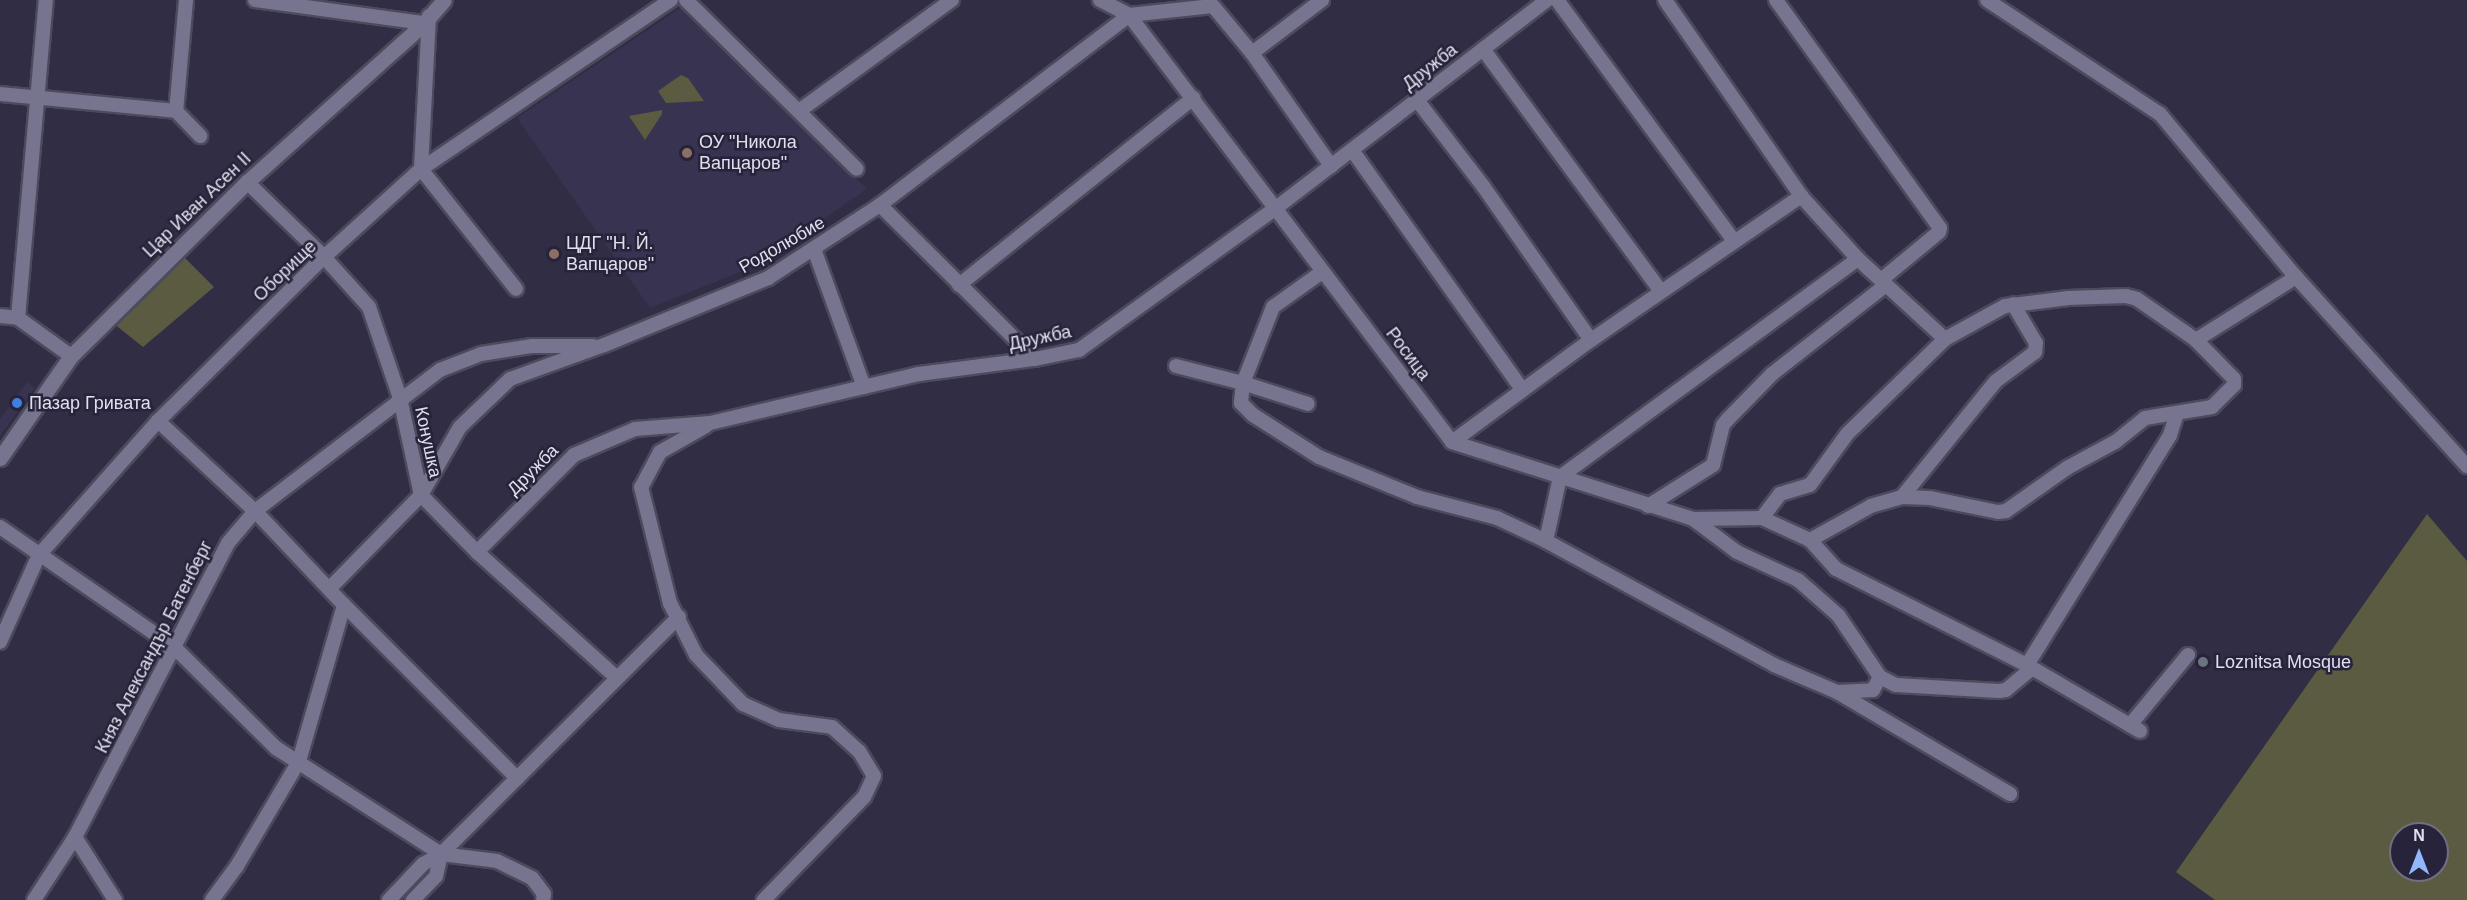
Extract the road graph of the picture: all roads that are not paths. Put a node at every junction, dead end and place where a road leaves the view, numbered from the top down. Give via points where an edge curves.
1 (46, 0) edge
2 (186, 0) edge
3 (255, 0) edge
4 (444, 0) edge
5 (671, 0) edge
6 (687, 0) edge
7 (952, 0) edge
8 (1100, 0) edge
9 (1323, 0) edge
10 (1547, 0) edge
11 (1557, 0) edge
12 (1665, 0) edge
13 (1776, 0) edge
14 (1988, 0) edge
15 (1129, 15) junction
16 (427, 20) junction
17 (1483, 49) junction
18 (1252, 53) junction
19 (0, 94) edge
20 (36, 98) junction
21 (1193, 98) junction
22 (1417, 100) junction
23 (176, 111) junction
24 (799, 111) junction
25 (200, 136) dead end
26 (1352, 150) junction
27 (1331, 166) junction
28 (422, 169) junction
29 (857, 169) dead end
30 (247, 182) junction
31 (1801, 196) junction
32 (880, 205) junction
33 (1276, 208) junction
34 (1734, 241) junction
35 (814, 249) junction
36 (324, 257) junction
37 (1858, 259) junction
38 (1322, 272) junction
39 (2296, 277) junction
40 (1884, 282) junction
41 (959, 285) junction
42 (516, 289) dead end
43 (1661, 291) junction
44 (2013, 304) junction
45 (0, 316) edge
46 (18, 318) junction
47 (1945, 339) junction
48 (1591, 340) junction
49 (2196, 340) junction
50 (604, 345) junction
51 (71, 356) junction
52 (1035, 359) junction
53 (1176, 366) dead end
54 (1243, 383) junction
55 (864, 387) junction
56 (1522, 389) junction
57 (400, 398) junction
58 (1308, 404) dead end
59 (2177, 413) junction
60 (158, 421) junction
61 (710, 423) junction
62 (1452, 442) junction
63 (0, 458) edge
64 (2467, 466) edge
65 (1560, 477) junction
66 (421, 495) junction
67 (1902, 497) junction
68 (1648, 506) junction
69 (255, 511) junction
70 (1762, 518) junction
71 (1693, 519) junction
72 (0, 527) edge
73 (1810, 540) junction
74 (1546, 541) junction
75 (477, 552) junction
76 (39, 555) junction
77 (330, 588) junction
78 (344, 605) junction
79 (679, 617) junction
80 (0, 642) edge
81 (174, 647) junction
82 (2188, 655) dead end
83 (2030, 666) junction
84 (1880, 677) junction
85 (617, 678) junction
86 (1873, 690) junction
87 (1837, 692) junction
88 (1876, 716) junction
89 (299, 761) junction
90 (517, 778) junction
91 (2010, 794) dead end
92 (75, 837) junction
93 (441, 854) junction
94 (34, 900) edge
95 (115, 900) edge
96 (212, 900) edge
97 (389, 900) edge
98 (413, 900) edge
99 (543, 900) edge
100 (764, 900) edge

1 - 20 street
2 - 23 street
3 - 16 street
4 - 16 street, Цар Иван Асен II
5 - 28 street, Оборище
6 - 24 street
7 - 24 street
8 - 15 street, Росица
9 - 18 street
10 - 17 street, Дружба
11 - 34 street
12 - 31 street
13 - 40 street via 1940,228
14 - 39 street via 2160,114
15 - 18 street via 1213,6
15 - 21 street, Росица
15 - 32 street, Родолюбие
16 - 28 street
16 - 30 street, Цар Иван Асен II
17 - 22 street, Дружба
17 - 43 street
18 - 27 street
19 - 20 street
20 - 23 street
20 - 46 street
21 - 33 street, Росица
21 - 41 street
22 - 26 street, Дружба
22 - 48 street
23 - 25 street
24 - 29 street
26 - 27 street, Дружба
26 - 56 street
27 - 33 street, Дружба
28 - 36 street, Оборище
28 - 42 street
30 - 36 street, Конушка
30 - 51 street, Цар Иван Асен II
31 - 34 street
31 - 37 street
32 - 35 street, Родолюбие
32 - 41 street
33 - 38 street, Росица
33 - 52 street, Дружба via 1079,350
34 - 43 street
35 - 50 street, Родолюбие via 768,278
35 - 55 street
36 - 57 street, Конушка via 369,307
36 - 60 street, Оборище
37 - 40 street
37 - 65 street
38 - 54 street via 1273,307
38 - 62 street, Росица
39 - 49 street
39 - 64 street
40 - 47 street
40 - 68 street via 1772,374 1728,419 1713,465
41 - 52 street
43 - 48 street
44 - 47 street
44 - 49 street via 2126,296
44 - 67 street via 2036,344 2035,352 1996,381
45 - 46 street
46 - 51 street
47 - 70 street via 1847,434 1810,485 1780,494
48 - 56 street
49 - 59 street via 2234,379 2234,385 2212,407
50 - 57 street, Княз Александър Батенберг via 532,346 481,354 440,370
50 - 66 street, Родолюбие via 510,379 460,427
51 - 63 street, Цар Иван Асен II
52 - 55 street, Дружба via 919,374
53 - 54 street
54 - 58 street
54 - 74 street via 1241,403 1253,415 1319,457 1417,497 1497,518
55 - 61 street, Дружба
56 - 62 street
57 - 66 street, Конушка
57 - 69 street, Княз Александър Батенберг
59 - 67 street via 2145,418 2115,442 2067,468 2006,511
59 - 83 street via 2170,435
60 - 69 street
60 - 76 street, Оборище
61 - 75 street, Дружба via 635,429 574,455
61 - 79 street via 660,452 641,487 670,603
62 - 65 street
65 - 68 street
65 - 74 street
66 - 75 street, Конушка
66 - 77 street, Родолюбие
67 - 73 street via 1871,506
68 - 71 street
69 - 77 street
69 - 81 street, Княз Александър Батенберг via 228,543
70 - 71 street
70 - 73 street
71 - 84 street via 1737,552 1798,580 1838,615
72 - 76 street
73 - 83 street via 1836,569
74 - 87 street via 1774,664
75 - 85 street, Конушка
76 - 80 street, Оборище
76 - 81 street
77 - 78 street
78 - 89 street
78 - 90 street
79 - 85 street
79 - 100 street via 696,655 743,704 779,720 832,727 859,751 874,776 864,797
81 - 89 street via 276,748
81 - 92 street, Княз Александър Батенберг
82 - 83 street via 2135,728
83 - 84 street via 1999,692 1902,687
84 - 86 street
85 - 90 street
86 - 87 street
86 - 88 street
87 - 88 street
88 - 91 street
89 - 93 street
89 - 96 street via 237,866
90 - 93 street
92 - 94 street, Княз Александър Батенберг
92 - 95 street
93 - 97 street via 423,864
93 - 98 street via 436,876
93 - 99 street via 497,861 532,878 544,894

